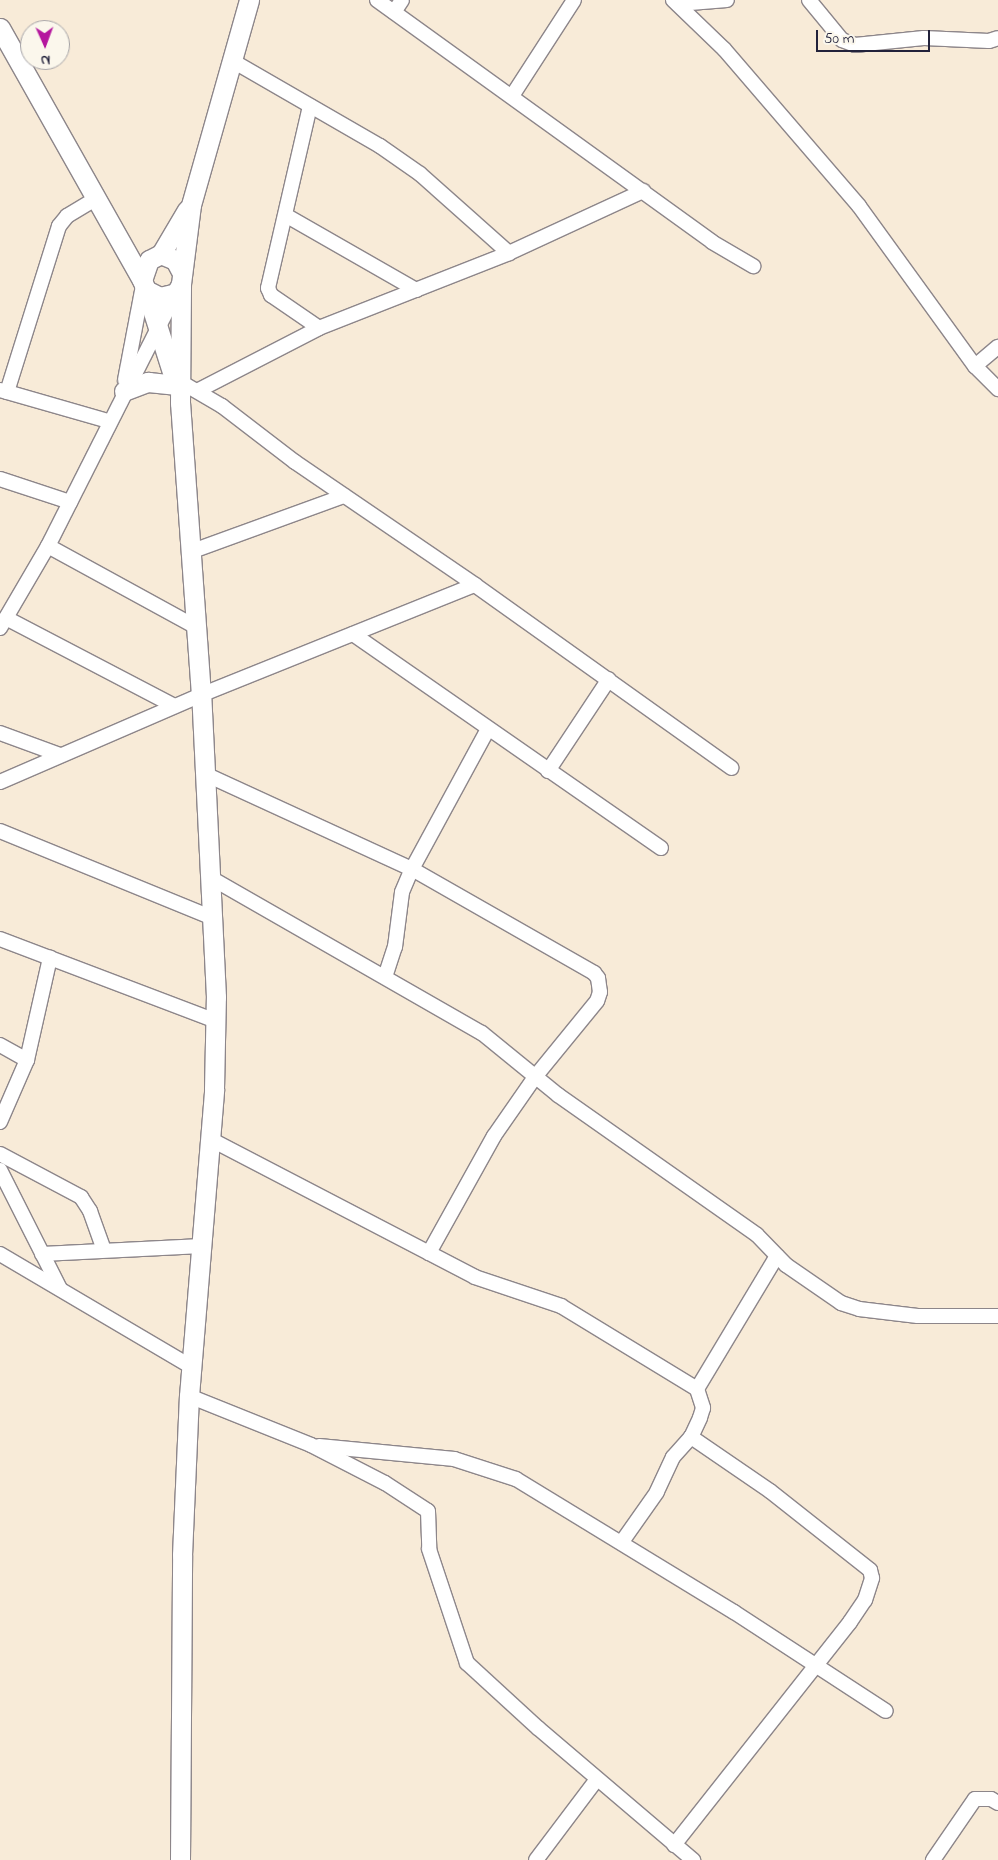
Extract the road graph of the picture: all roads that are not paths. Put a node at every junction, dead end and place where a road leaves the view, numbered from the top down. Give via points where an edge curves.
1 (249, 0) edge
2 (377, 0) edge
3 (574, 0) edge
4 (727, 0) edge
5 (809, 0) edge
6 (676, 2) edge
7 (398, 6) edge
8 (0, 28) edge
9 (998, 38) edge
10 (231, 60) junction
11 (512, 96) junction
12 (310, 106) junction
13 (643, 191) junction
14 (95, 199) junction
15 (191, 205) junction
16 (287, 216) junction
17 (112, 228) junction
18 (510, 254) junction
19 (157, 255) junction
20 (753, 266) dead end
21 (180, 283) junction
22 (144, 285) junction
23 (416, 290) junction
24 (160, 328) junction
25 (319, 328) junction
26 (998, 347) edge
27 (976, 366) junction
28 (177, 387) junction
29 (998, 389) edge
30 (3, 391) edge
31 (197, 391) junction
32 (122, 395) junction
33 (108, 421) junction
34 (0, 479) edge
35 (344, 496) junction
36 (70, 502) junction
37 (48, 546) junction
38 (190, 552) junction
39 (475, 585) junction
40 (3, 623) edge
41 (196, 628) junction
42 (353, 634) junction
43 (609, 679) junction
44 (201, 695) junction
45 (174, 706) junction
46 (488, 730) junction
47 (0, 733) edge
48 (60, 756) junction
49 (732, 768) dead end
50 (548, 771) junction
51 (205, 774) junction
52 (0, 782) edge
53 (0, 831) edge
54 (661, 848) dead end
55 (412, 869) junction
56 (211, 878) junction
57 (213, 918) junction
58 (0, 939) edge
59 (50, 958) junction
60 (385, 977) junction
61 (216, 1021) junction
62 (0, 1045) edge
63 (27, 1060) junction
64 (535, 1077) junction
65 (0, 1122) edge
66 (210, 1138) junction
67 (0, 1154) edge
68 (0, 1170) edge
69 (202, 1246) junction
70 (104, 1250) junction
71 (429, 1253) junction
72 (0, 1254) edge
73 (42, 1254) junction
74 (777, 1256) junction
75 (60, 1289) junction
76 (998, 1316) edge
77 (192, 1367) junction
78 (697, 1389) junction
79 (189, 1396) junction
80 (691, 1437) junction
81 (311, 1445) junction
82 (621, 1543) junction
83 (817, 1666) junction
84 (886, 1712) dead end
85 (597, 1779) junction
86 (998, 1803) edge
87 (674, 1845) junction
88 (180, 1860) edge
89 (536, 1860) edge
90 (692, 1860) edge
91 (933, 1860) edge

1 - 10 street
2 - 7 street
3 - 11 street
4 - 6 street
5 - 9 street via 842,40 854,45 924,38 988,41
6 - 27 street via 724,49 892,246 905,272
7 - 11 street
8 - 14 street
10 - 12 street
10 - 15 street
11 - 13 street
12 - 16 street
12 - 18 street via 380,146 420,174
13 - 18 street
13 - 20 street via 712,242
14 - 17 street
14 - 30 street via 67,216 59,226
15 - 19 street
15 - 21 street
16 - 23 street
16 - 25 street via 269,292
17 - 19 street
17 - 22 street
18 - 23 street
19 - 21 street via 175,260
19 - 22 street via 143,269
21 - 22 street via 160,297
21 - 24 street
21 - 28 street
22 - 24 street
22 - 32 street
23 - 25 street
24 - 28 street
24 - 32 street
25 - 31 street
26 - 27 street
27 - 29 street
28 - 31 street
28 - 32 street via 148,382
28 - 38 street
30 - 33 street
31 - 35 street
32 - 33 street
33 - 36 street
34 - 36 street
35 - 38 street
35 - 39 street
36 - 37 street
37 - 40 street
37 - 41 street
38 - 41 street
39 - 42 street
39 - 43 street
40 - 45 street
41 - 44 street
42 - 44 street
42 - 46 street
43 - 49 street
43 - 50 street
44 - 45 street
44 - 51 street
45 - 48 street
46 - 50 street
46 - 55 street
47 - 48 street
48 - 52 street
50 - 54 street
51 - 55 street
51 - 56 street
53 - 57 street
55 - 60 street via 402,892 395,947
55 - 64 street via 598,978 600,992 596,1001
56 - 57 street
56 - 60 street
57 - 61 street
58 - 59 street
59 - 61 street
59 - 63 street
60 - 64 street via 482,1033
61 - 66 street
62 - 63 street
63 - 65 street
64 - 71 street via 494,1136
64 - 74 street via 757,1235
66 - 69 street
66 - 71 street
67 - 70 street via 81,1198 90,1211
68 - 73 street
69 - 70 street
69 - 77 street
70 - 73 street
71 - 78 street via 475,1277 561,1306
72 - 75 street
73 - 75 street
74 - 76 street via 848,1306 918,1316
74 - 78 street
75 - 77 street
77 - 79 street
78 - 80 street via 703,1408
79 - 81 street
79 - 88 street via 182,1555
80 - 82 street via 673,1457 657,1492
80 - 83 street via 770,1491 870,1570 871,1585 865,1600
81 - 82 street via 454,1458 484,1466 516,1479
81 - 85 street via 385,1483 428,1511 429,1549 467,1662
82 - 83 street
83 - 84 street
83 - 87 street
85 - 87 street
85 - 89 street
86 - 91 street via 991,1799 975,1799
87 - 90 street

